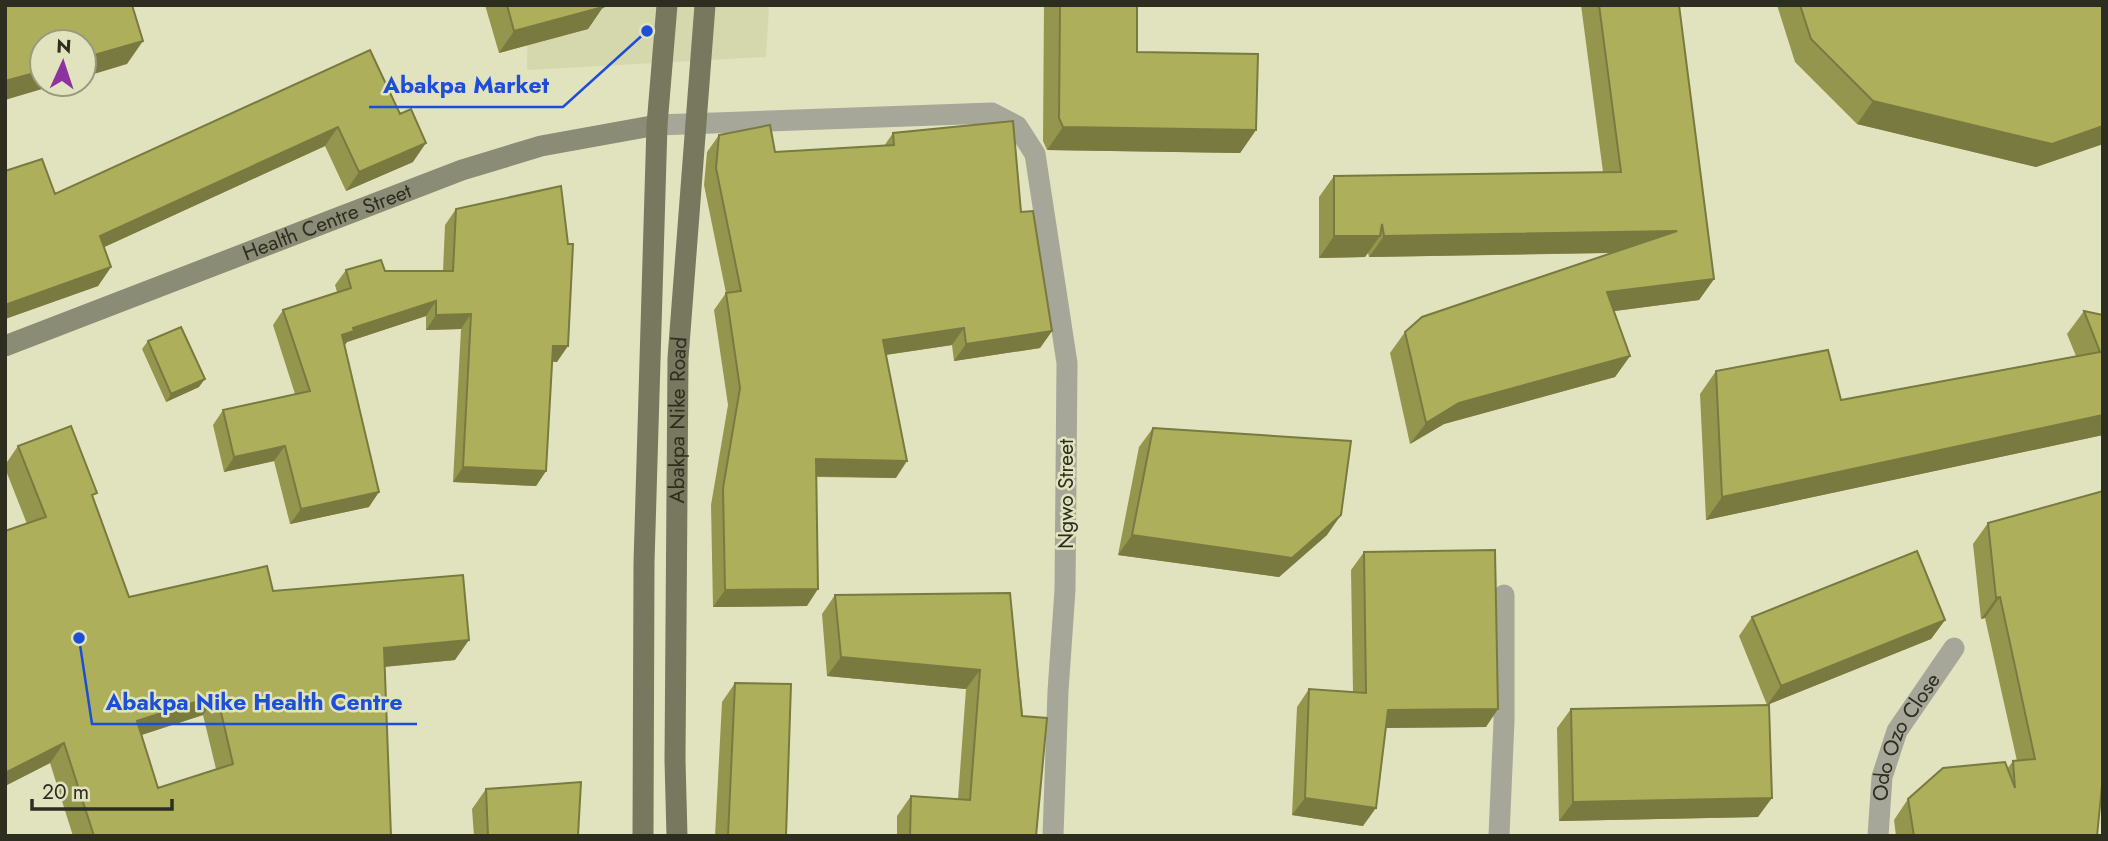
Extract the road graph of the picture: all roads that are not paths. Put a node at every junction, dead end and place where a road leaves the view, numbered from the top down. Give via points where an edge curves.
1 (667, 5) edge
2 (705, 5) edge
3 (695, 124) junction
4 (657, 125) junction
5 (5, 346) edge
6 (1504, 595) dead end
7 (1954, 648) dead end
8 (643, 836) edge
9 (677, 836) edge
10 (1053, 836) edge
11 (1499, 836) edge
12 (1878, 836) edge

1 - 4 main road, Abakpa Nike Road
2 - 3 main road, Abakpa Nike Road
3 - 4 street
3 - 9 main road, Abakpa Nike Road via 678,358
3 - 10 street, Ngwo Street via 992,113 1017,126 1035,154 1067,363 1065,590
4 - 5 street, Health Centre Street via 541,146 462,170
4 - 8 main road, Abakpa Nike Road via 644,563
6 - 11 street
7 - 12 street, Odo Ozo Close via 1897,730 1882,777

